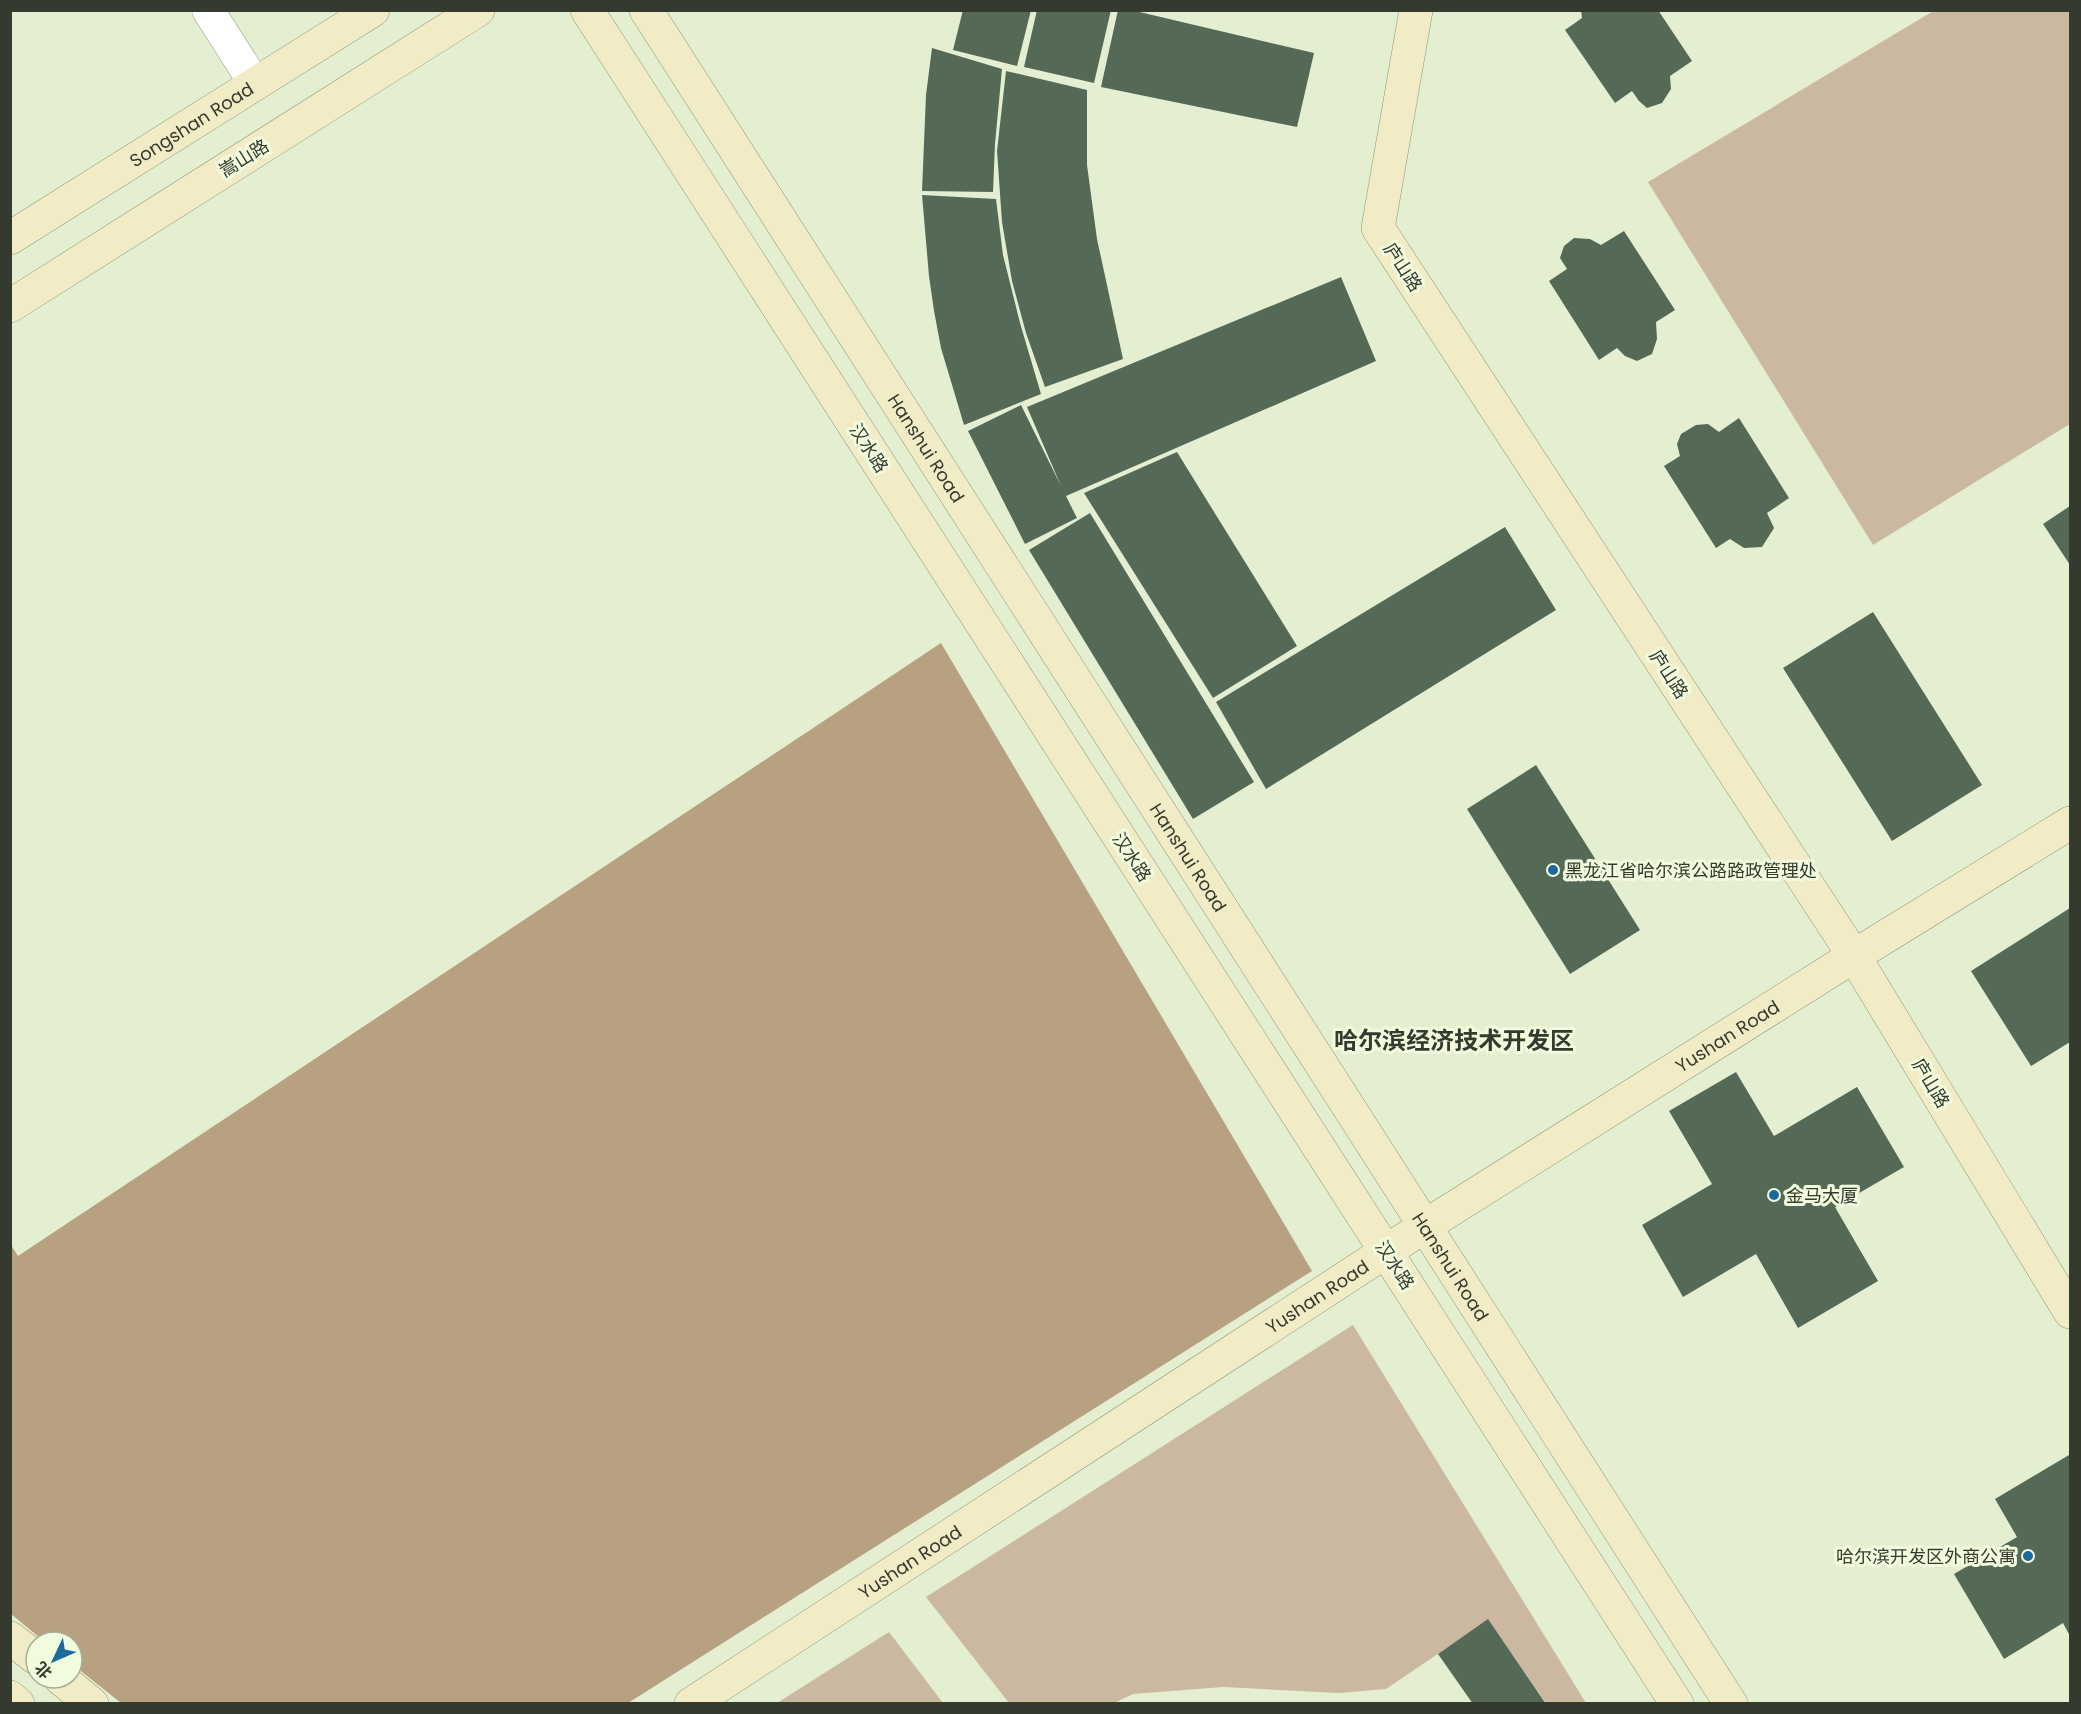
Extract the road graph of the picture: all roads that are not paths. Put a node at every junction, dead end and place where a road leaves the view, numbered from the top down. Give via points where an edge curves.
1 (208, 10) edge
2 (373, 10) edge
3 (478, 10) edge
4 (587, 10) edge
5 (646, 10) edge
6 (1416, 10) edge
7 (255, 84) junction
8 (10, 238) edge
9 (10, 306) edge
10 (2070, 823) edge
11 (1854, 956) junction
12 (1425, 1226) junction
13 (1386, 1251) junction
14 (2070, 1312) edge
15 (10, 1638) edge
16 (24, 1649) edge
17 (75, 1690) edge
18 (10, 1697) edge
19 (18, 1704) edge
20 (92, 1704) edge
21 (691, 1704) edge
22 (1677, 1704) edge
23 (1731, 1704) edge

1 - 7 street
2 - 7 main road, Songshan Road
3 - 9 main road, 嵩山路
4 - 13 main road, 汉水路
5 - 12 main road, Hanshui Road
6 - 11 main road, 庐山路 via 1378,228
7 - 8 main road, Songshan Road
10 - 11 main road, Yushan Road
11 - 12 main road, Yushan Road
11 - 14 main road, 庐山路
12 - 13 main road, Yushan Road
12 - 23 main road, Hanshui Road
13 - 21 main road, Yushan Road
13 - 22 main road, 汉水路
15 - 16 main road
17 - 20 main road
18 - 19 main road

